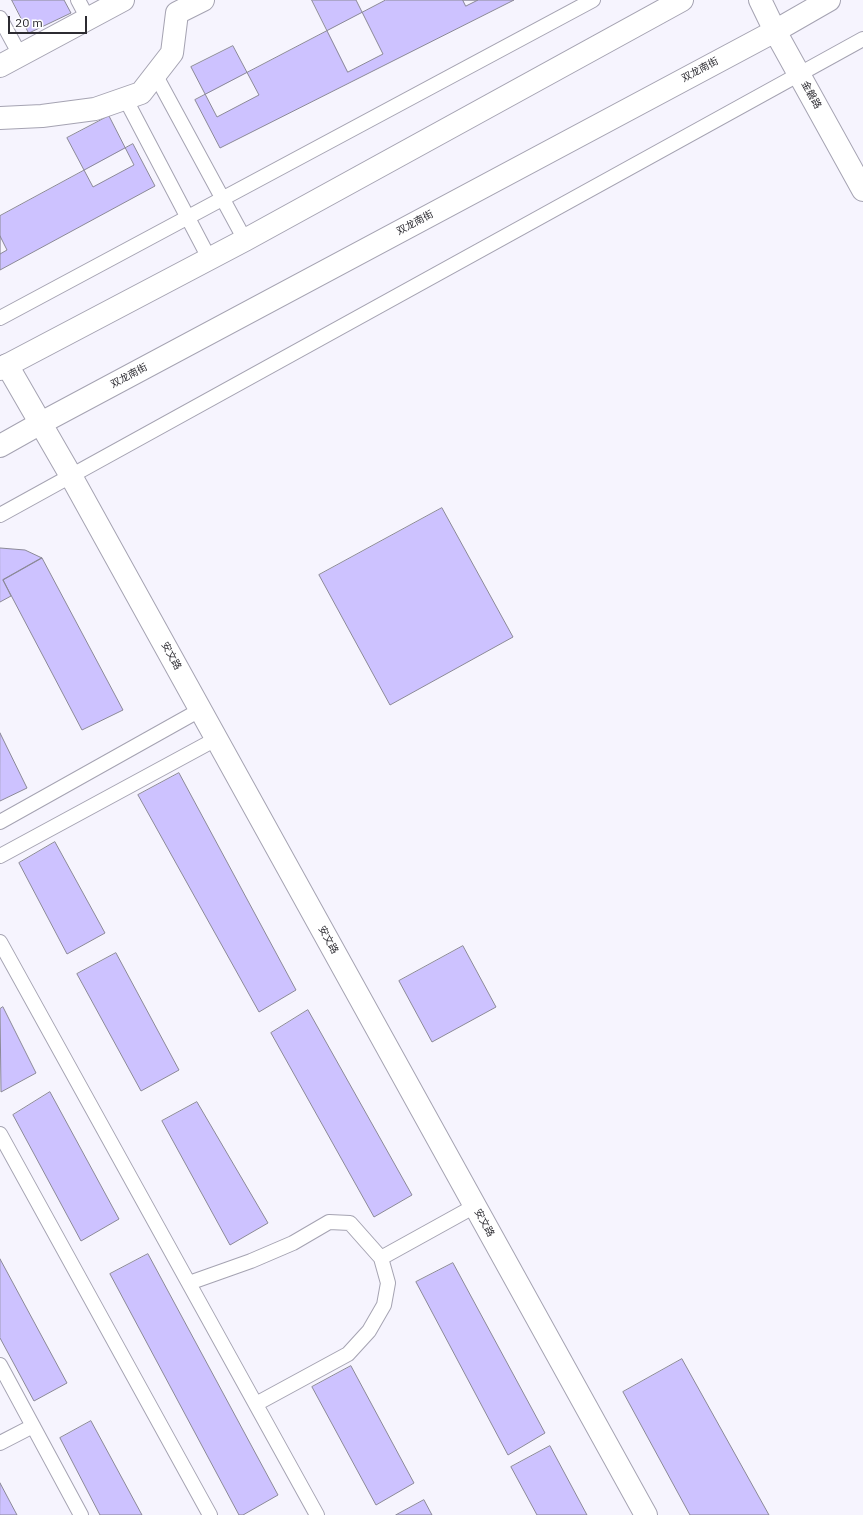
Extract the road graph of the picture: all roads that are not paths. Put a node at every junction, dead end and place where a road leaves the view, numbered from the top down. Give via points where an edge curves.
1 (78, 0) edge
2 (123, 0) edge
3 (203, 0) edge
4 (593, 0) edge
5 (682, 0) edge
6 (760, 0) edge
7 (829, 0) edge
8 (0, 18) edge
9 (88, 19) junction
10 (775, 31) junction
11 (863, 40) edge
12 (20, 55) junction
13 (0, 66) edge
14 (156, 74) junction
15 (799, 74) junction
16 (125, 98) junction
17 (0, 118) edge
18 (863, 190) edge
19 (223, 198) junction
20 (188, 217) junction
21 (245, 240) junction
22 (209, 258) junction
23 (0, 318) edge
24 (4, 367) edge
25 (41, 423) junction
26 (0, 446) edge
27 (71, 476) junction
28 (0, 515) edge
29 (200, 710) junction
30 (216, 739) junction
31 (0, 822) edge
32 (0, 856) edge
33 (0, 942) edge
34 (0, 1134) edge
35 (475, 1206) junction
36 (381, 1258) junction
37 (189, 1283) junction
38 (0, 1365) edge
39 (256, 1404) junction
40 (33, 1426) junction
41 (0, 1443) edge
42 (81, 1515) edge
43 (210, 1515) edge
44 (317, 1515) edge
45 (646, 1515) edge

1 - 9 lane
2 - 9 street
3 - 14 street via 177,13 172,52
4 - 19 lane
5 - 21 street
6 - 10 street, 金磐路
7 - 10 street, 双龙南街
8 - 12 lane
9 - 12 street
10 - 15 street, 金磐路
10 - 25 street, 双龙南街
11 - 15 lane
12 - 13 street
14 - 16 street via 141,93
14 - 19 lane
15 - 18 street, 金磐路
15 - 27 lane
16 - 17 street via 95,109
16 - 20 lane
19 - 20 lane
19 - 21 lane
20 - 22 lane
20 - 23 lane
21 - 22 street
22 - 24 street
24 - 25 street, 安文路
25 - 26 street, 双龙南街
25 - 27 street, 安文路
27 - 28 lane
27 - 29 street, 安文路
29 - 30 street, 安文路
29 - 31 lane
30 - 32 lane
30 - 35 street, 安文路
33 - 37 lane
34 - 43 lane
35 - 36 lane
35 - 45 street, 安文路
36 - 37 lane via 350,1223 329,1222 293,1243
36 - 39 lane via 388,1283 384,1305 369,1332 348,1354
37 - 39 lane
38 - 40 lane
39 - 44 lane
40 - 41 lane
40 - 42 lane

